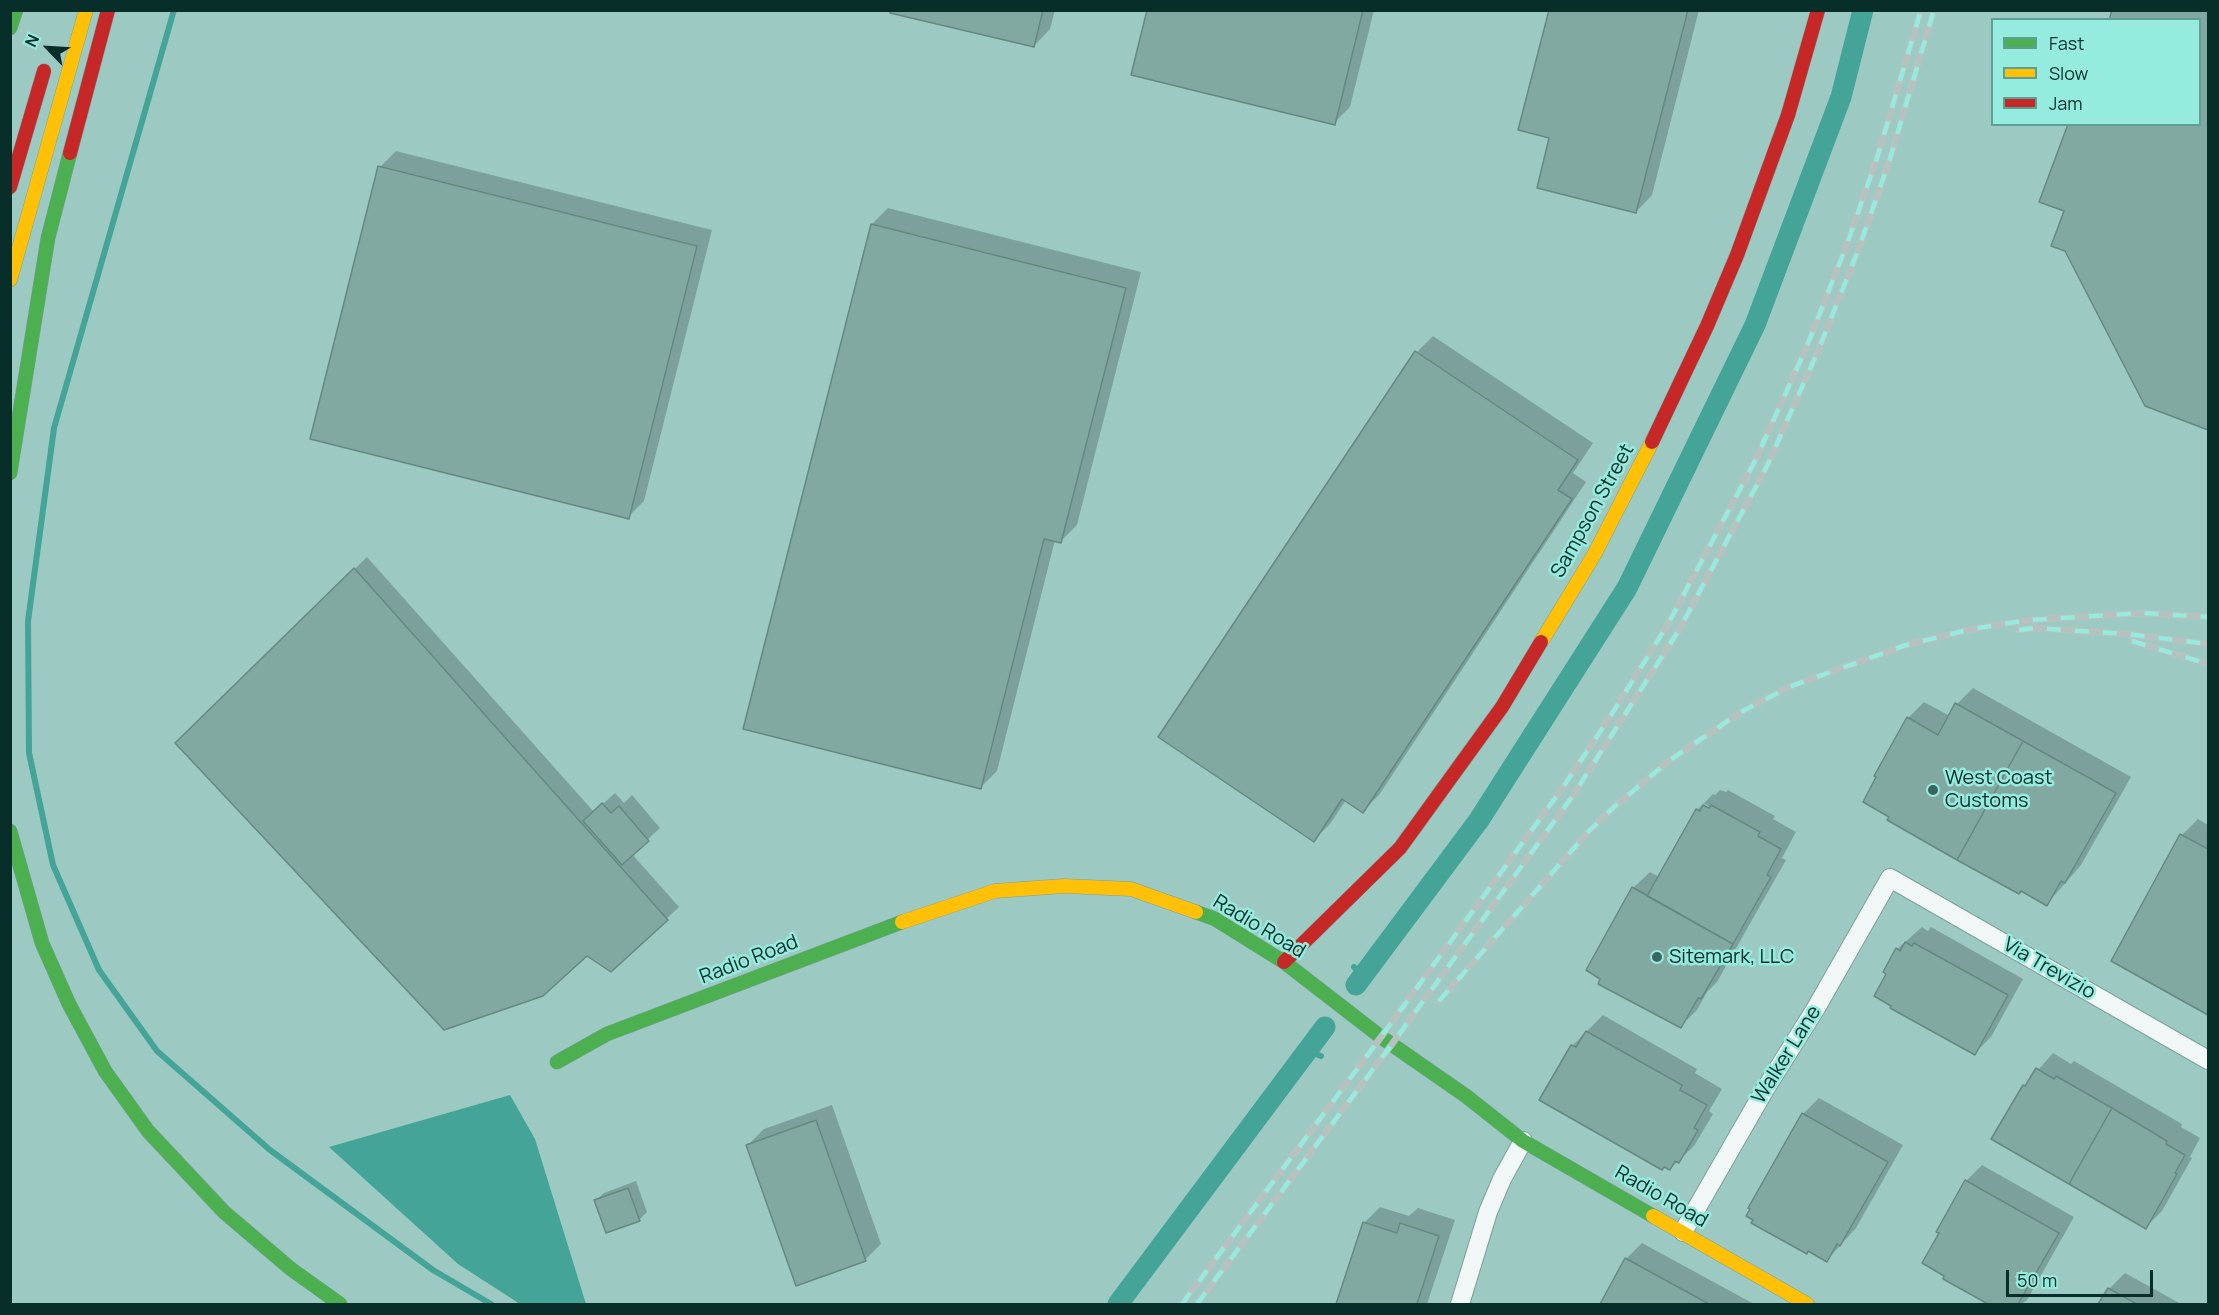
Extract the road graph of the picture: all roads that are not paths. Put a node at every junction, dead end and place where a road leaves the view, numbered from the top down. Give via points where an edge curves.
1 (16, 10) edge
2 (86, 10) edge
3 (108, 10) edge
4 (1818, 10) edge
5 (10, 28) edge
6 (50, 54) dead end
7 (10, 187) edge
8 (10, 280) edge
9 (10, 472) edge
10 (10, 831) edge
11 (1890, 878) joint
12 (1284, 962) junction
13 (2208, 1060) edge
14 (557, 1062) dead end
15 (1523, 1141) junction
16 (1683, 1232) junction
17 (340, 1305) edge
18 (1460, 1305) edge
19 (1807, 1305) edge

1 - 5 main road
2 - 8 main road
3 - 9 main road via 48,238
4 - 12 main road, Sampson Street via 1788,115 1733,265 1639,471 1594,555 1502,706 1400,848
6 - 7 main road
10 - 17 main road via 42,944 105,1071 141,1123 224,1212
11 - 13 street, Via Trevizio
11 - 16 street, Walker Lane
12 - 14 main road, Radio Road via 1215,919 1131,889 1016,888 995,891 903,922 618,1030
12 - 15 main road, Radio Road
15 - 16 main road, Radio Road
15 - 18 street via 1488,1212
16 - 19 main road, Radio Road

